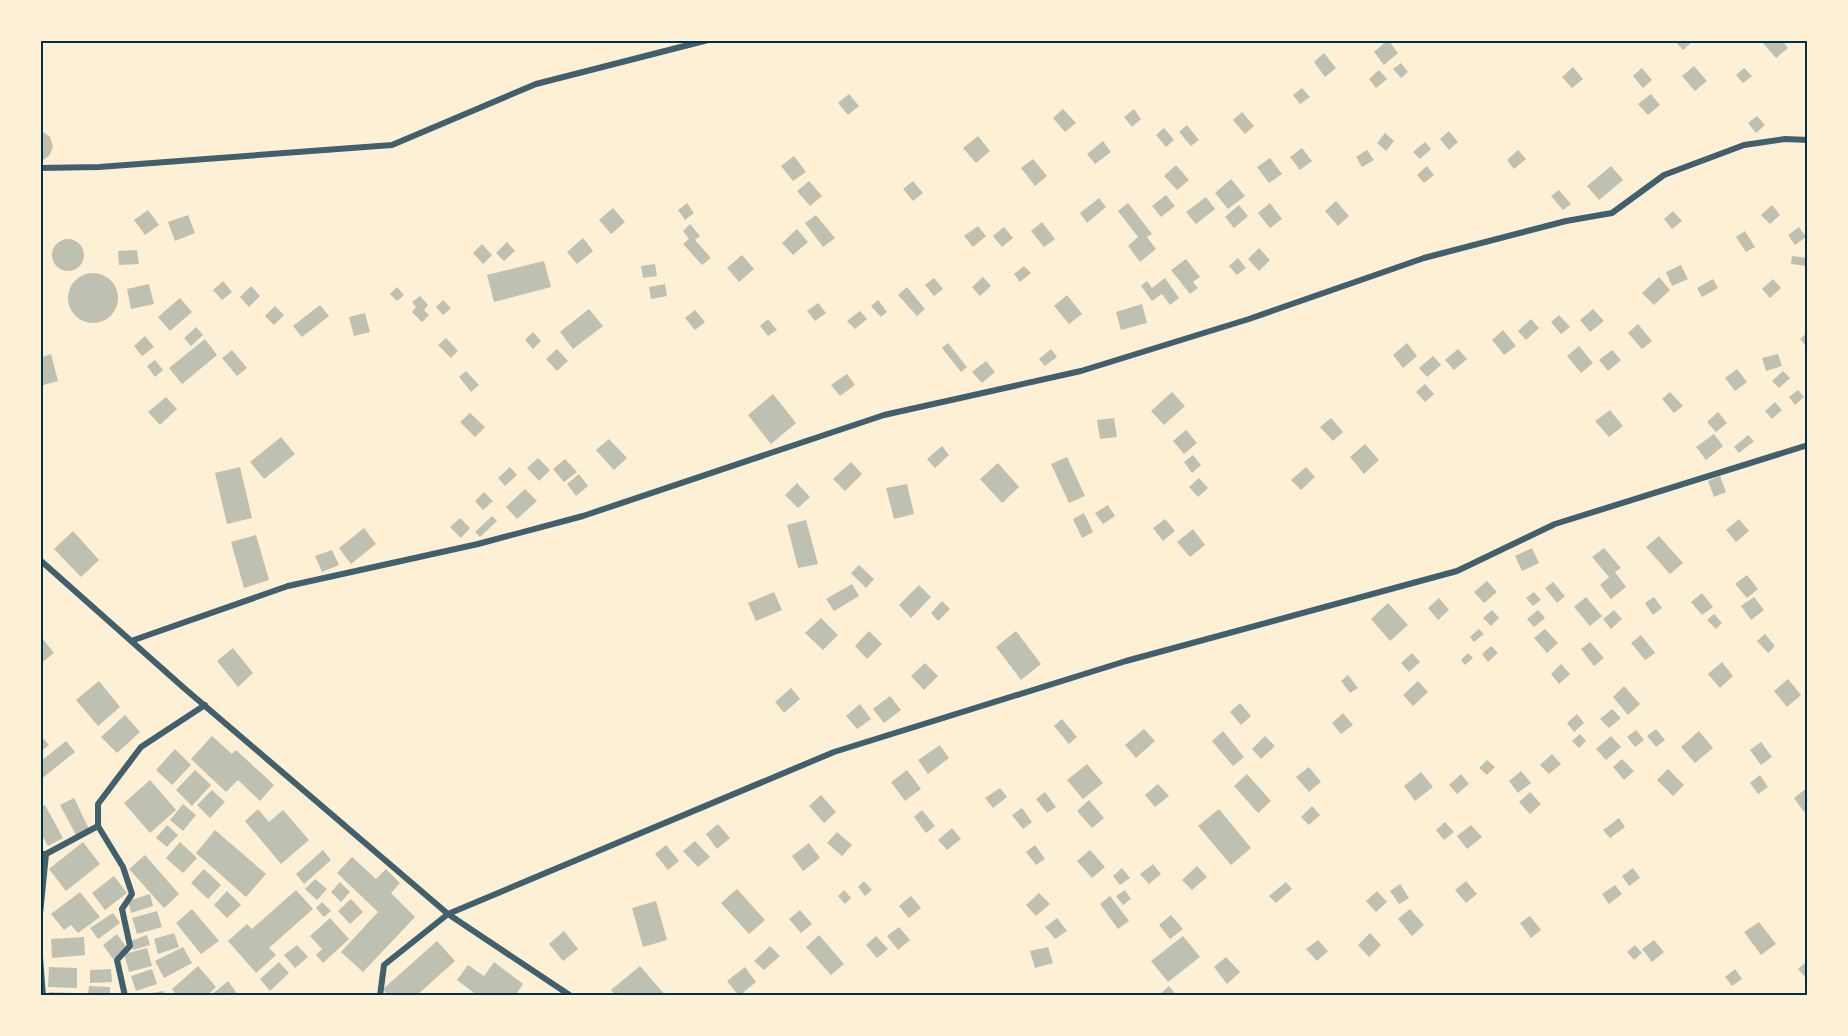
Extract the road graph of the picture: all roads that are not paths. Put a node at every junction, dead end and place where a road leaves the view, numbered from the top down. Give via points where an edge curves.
1 (708, 40) edge
2 (1808, 140) edge
3 (40, 168) edge
4 (1808, 445) edge
5 (40, 560) edge
6 (132, 641) junction
7 (205, 705) junction
8 (98, 826) junction
9 (43, 854) edge
10 (40, 914) edge
11 (448, 914) junction
12 (40, 957) edge
13 (43, 996) edge
14 (125, 996) edge
15 (380, 996) edge
16 (571, 996) edge

1 - 3 street via 536,84 392,144 99,167
2 - 6 street via 1744,145 1664,175 1612,213 1424,258 1249,319 1081,370 884,415 583,516 478,544 288,586
4 - 11 street via 1555,524 1457,571 1126,661 834,752
5 - 6 street
6 - 7 street
7 - 8 street via 141,747 98,804
7 - 11 street
8 - 9 street
8 - 14 street via 123,867 132,894 122,909 130,946 117,960
9 - 10 street
11 - 15 street via 384,965
11 - 16 street
12 - 13 street

